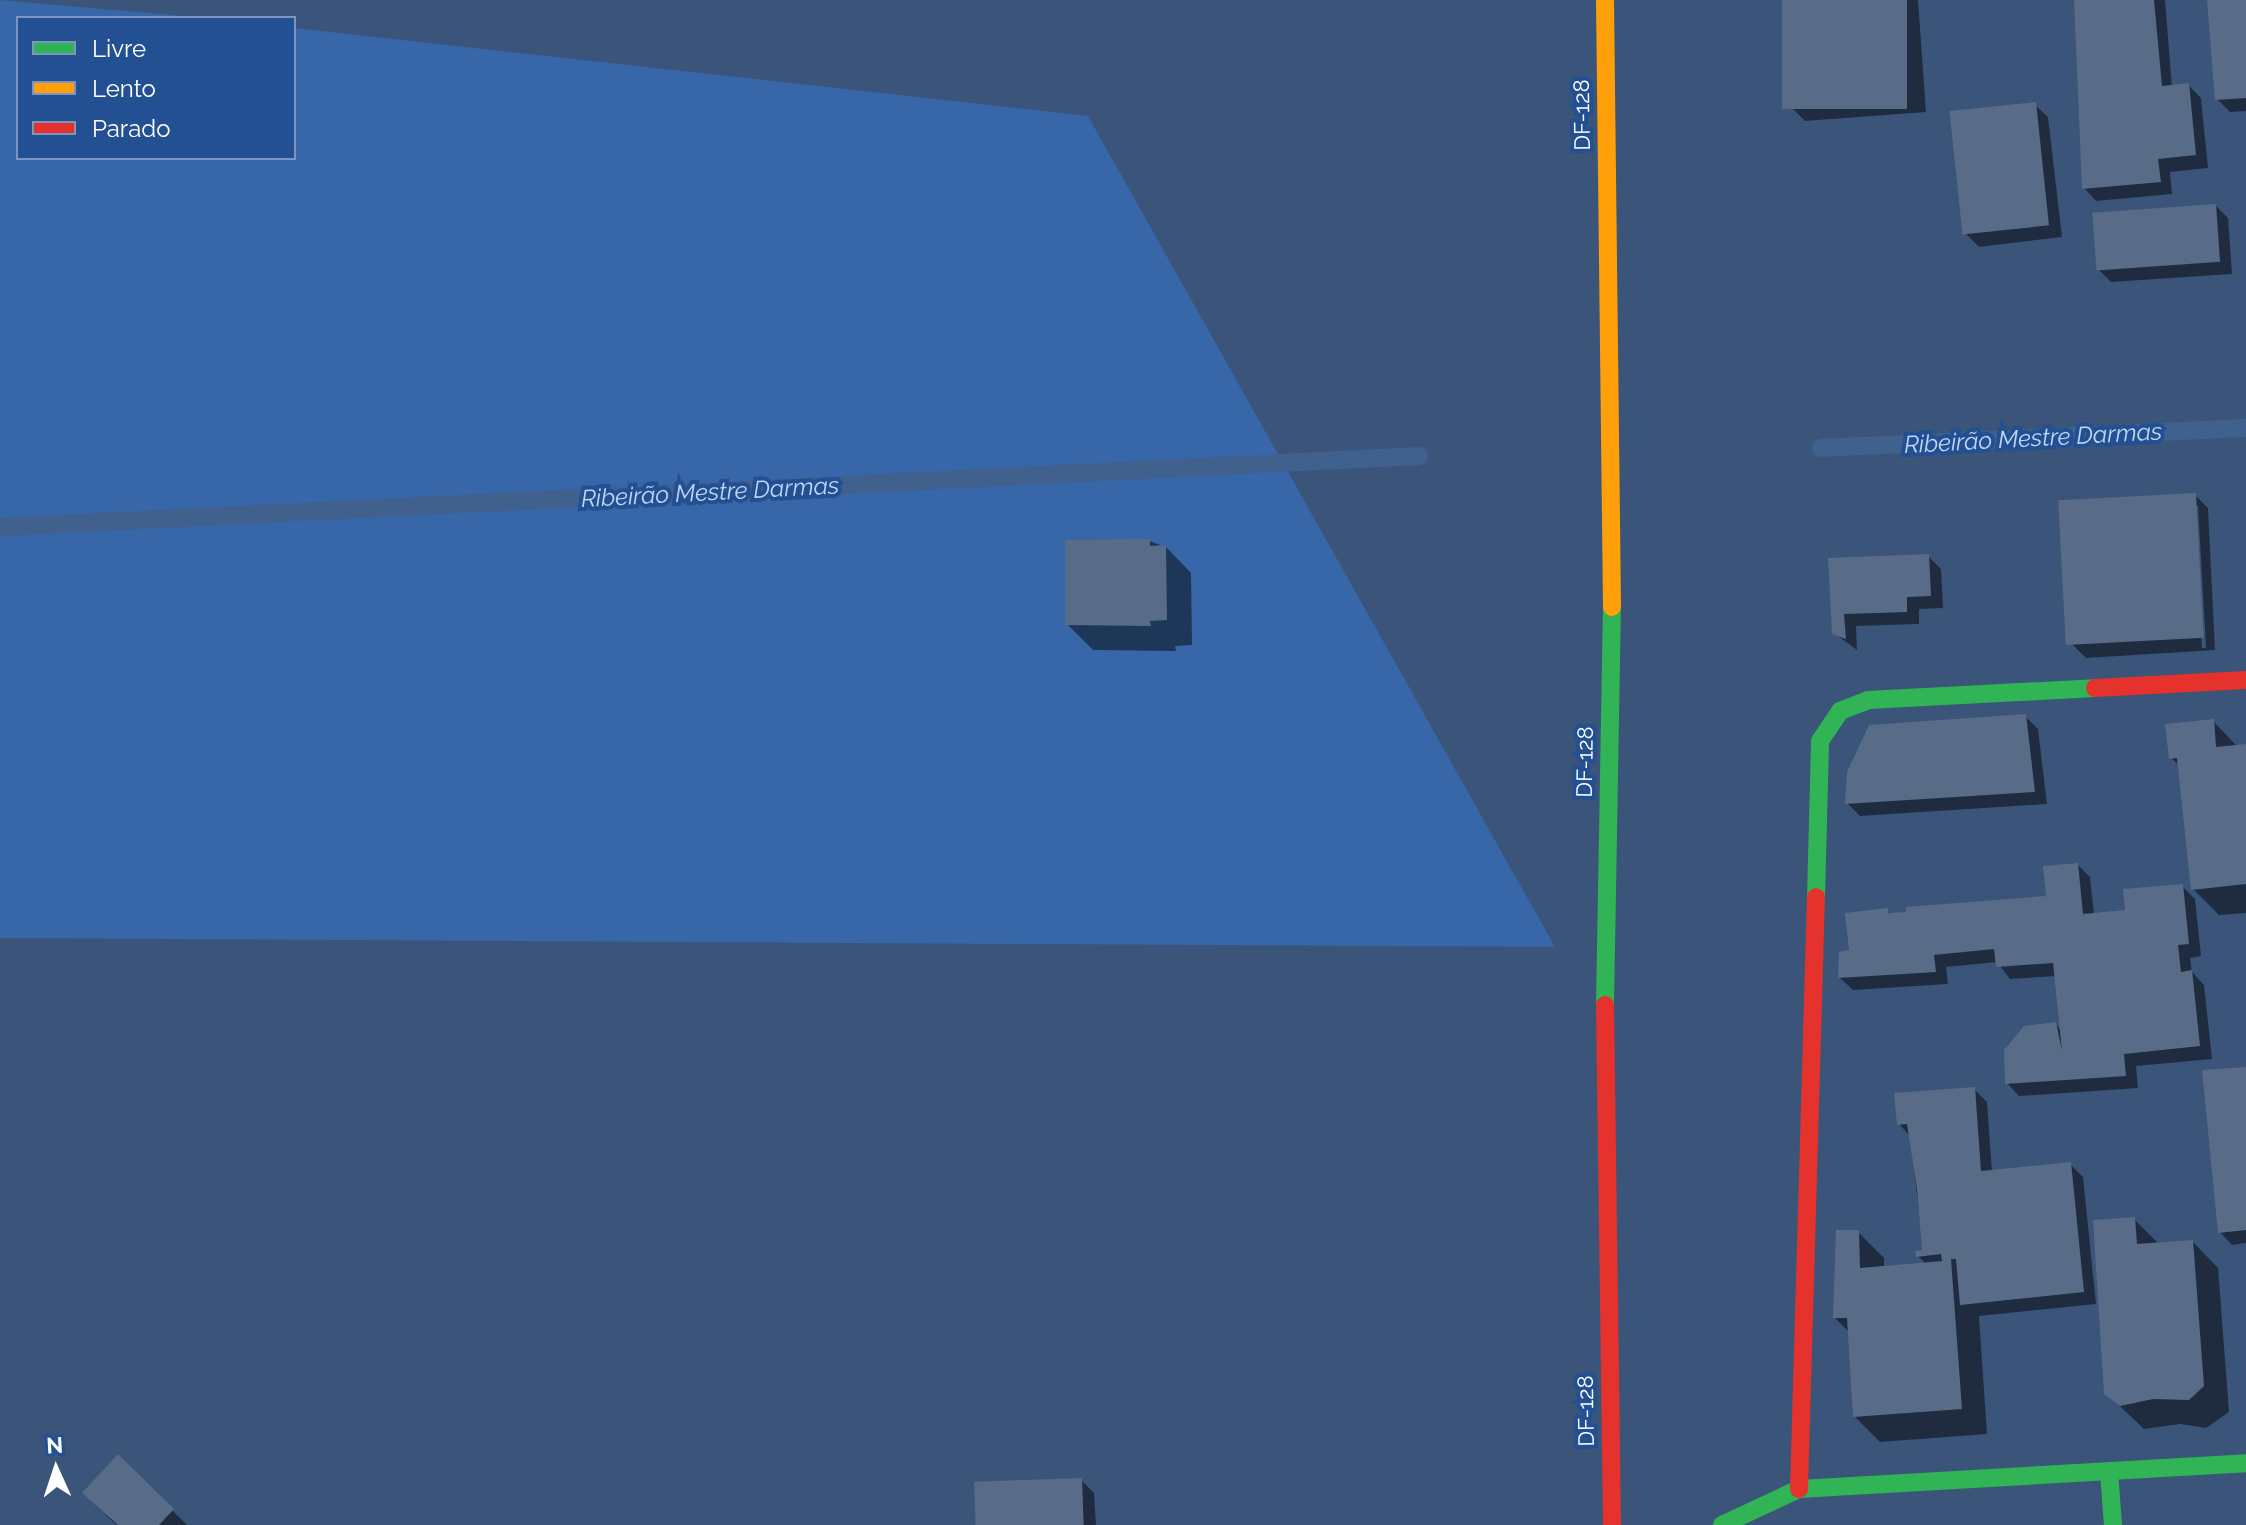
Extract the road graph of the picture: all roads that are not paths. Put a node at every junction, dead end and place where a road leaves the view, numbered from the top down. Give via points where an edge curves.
1 (1605, 0) edge
2 (2246, 680) edge
3 (2246, 1463) edge
4 (2109, 1471) junction
5 (1799, 1489) junction
6 (1612, 1525) edge
7 (1722, 1525) edge
8 (2113, 1525) edge

1 - 6 street, DF-128 / DF-128 via 1612,636 1604,967
2 - 5 street via 1868,700 1840,711 1820,741
3 - 4 street
4 - 5 street
4 - 8 street
5 - 7 street

